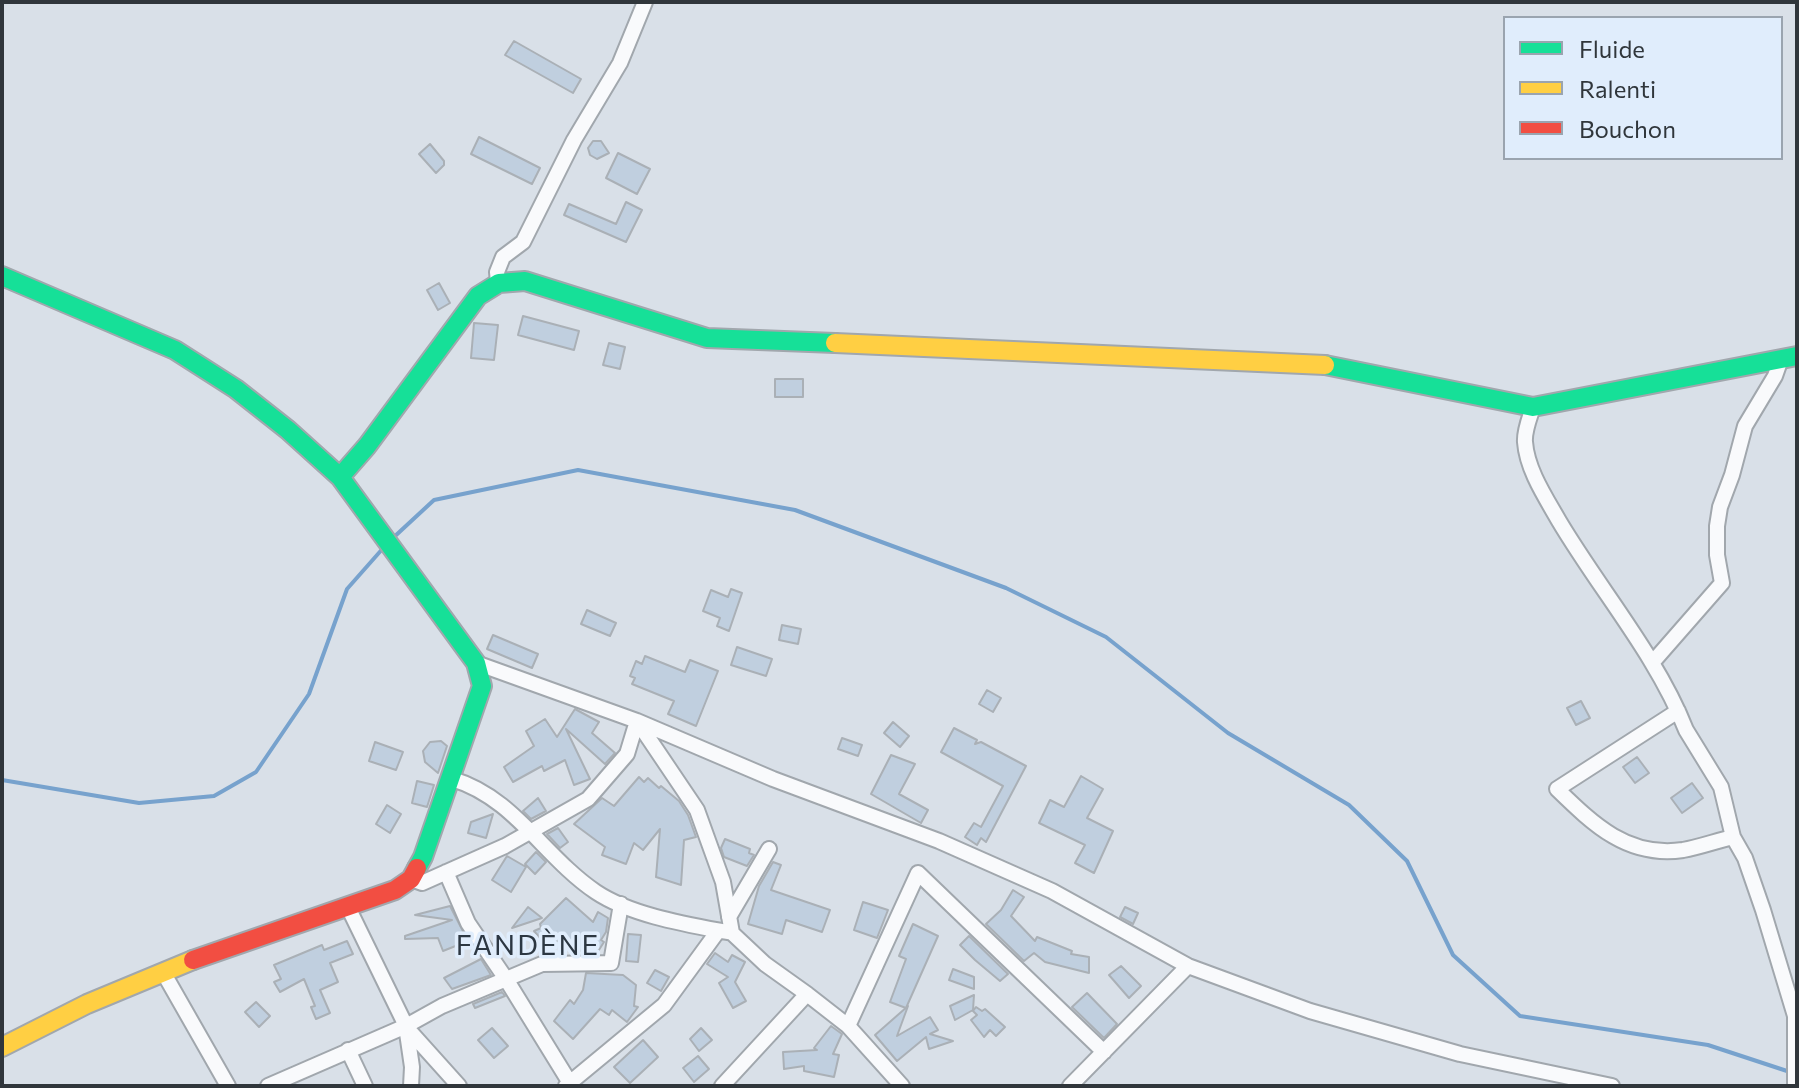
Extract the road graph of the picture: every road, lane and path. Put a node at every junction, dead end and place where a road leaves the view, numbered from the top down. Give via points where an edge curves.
1 (645, 2) edge
2 (2, 276) edge
3 (498, 282) junction
4 (1789, 358) edge
5 (1533, 407) junction
6 (340, 477) junction
7 (476, 663) junction
8 (1652, 663) junction
9 (1678, 711) junction
10 (637, 721) junction
11 (452, 779) junction
12 (532, 831) junction
13 (1733, 837) junction
14 (769, 849) dead end
15 (446, 872) junction
16 (411, 879) junction
17 (621, 904) junction
18 (347, 905) junction
19 (729, 917) junction
20 (725, 932) junction
21 (1188, 966) junction
22 (163, 972) junction
23 (506, 979) junction
24 (807, 994) junction
25 (406, 1026) junction
26 (848, 1026) junction
27 (2, 1047) edge
28 (348, 1050) junction
29 (1104, 1052) junction
30 (568, 1084) edge
31 (228, 1086) edge
32 (268, 1086) edge
33 (365, 1086) edge
34 (411, 1086) edge
35 (459, 1086) edge
36 (722, 1086) edge
37 (902, 1086) edge
38 (1070, 1086) edge
39 (1612, 1086) edge
40 (1795, 1086) edge

1 - 3 street via 620,63 523,242 503,257
2 - 6 main road via 175,350 236,389
3 - 5 main road via 525,281 707,338 1320,364
3 - 6 main road via 464,312
4 - 5 main road
4 - 8 street via 1745,426 1720,507 1717,555 1722,583
5 - 8 street via 1525,441 1531,469 1587,569
6 - 7 main road
7 - 10 street
7 - 11 main road via 482,686
8 - 9 street
9 - 13 street via 1721,787
9 - 13 street via 1557,789 1596,827 1639,849 1683,850
10 - 12 street via 627,754 588,799
10 - 19 street via 697,810 723,882
10 - 21 street via 1052,891
11 - 12 street via 497,800
11 - 16 main road
12 - 15 street
12 - 17 street via 596,892
13 - 40 street via 1745,858 1795,1016
14 - 19 street
15 - 16 street via 422,883
15 - 23 street via 468,923
16 - 18 main road via 383,895
17 - 20 street
17 - 23 street via 611,963 542,964
18 - 22 main road
18 - 25 street
19 - 20 street
20 - 24 street
20 - 30 street via 664,1005
21 - 29 street
21 - 39 street via 1310,1011 1460,1054
22 - 27 main road
22 - 31 street
23 - 25 street
23 - 30 street
24 - 26 street
24 - 36 street
25 - 28 street
25 - 34 street
25 - 35 street
26 - 29 street via 918,873
26 - 37 street
28 - 32 street
28 - 33 street
29 - 38 street

